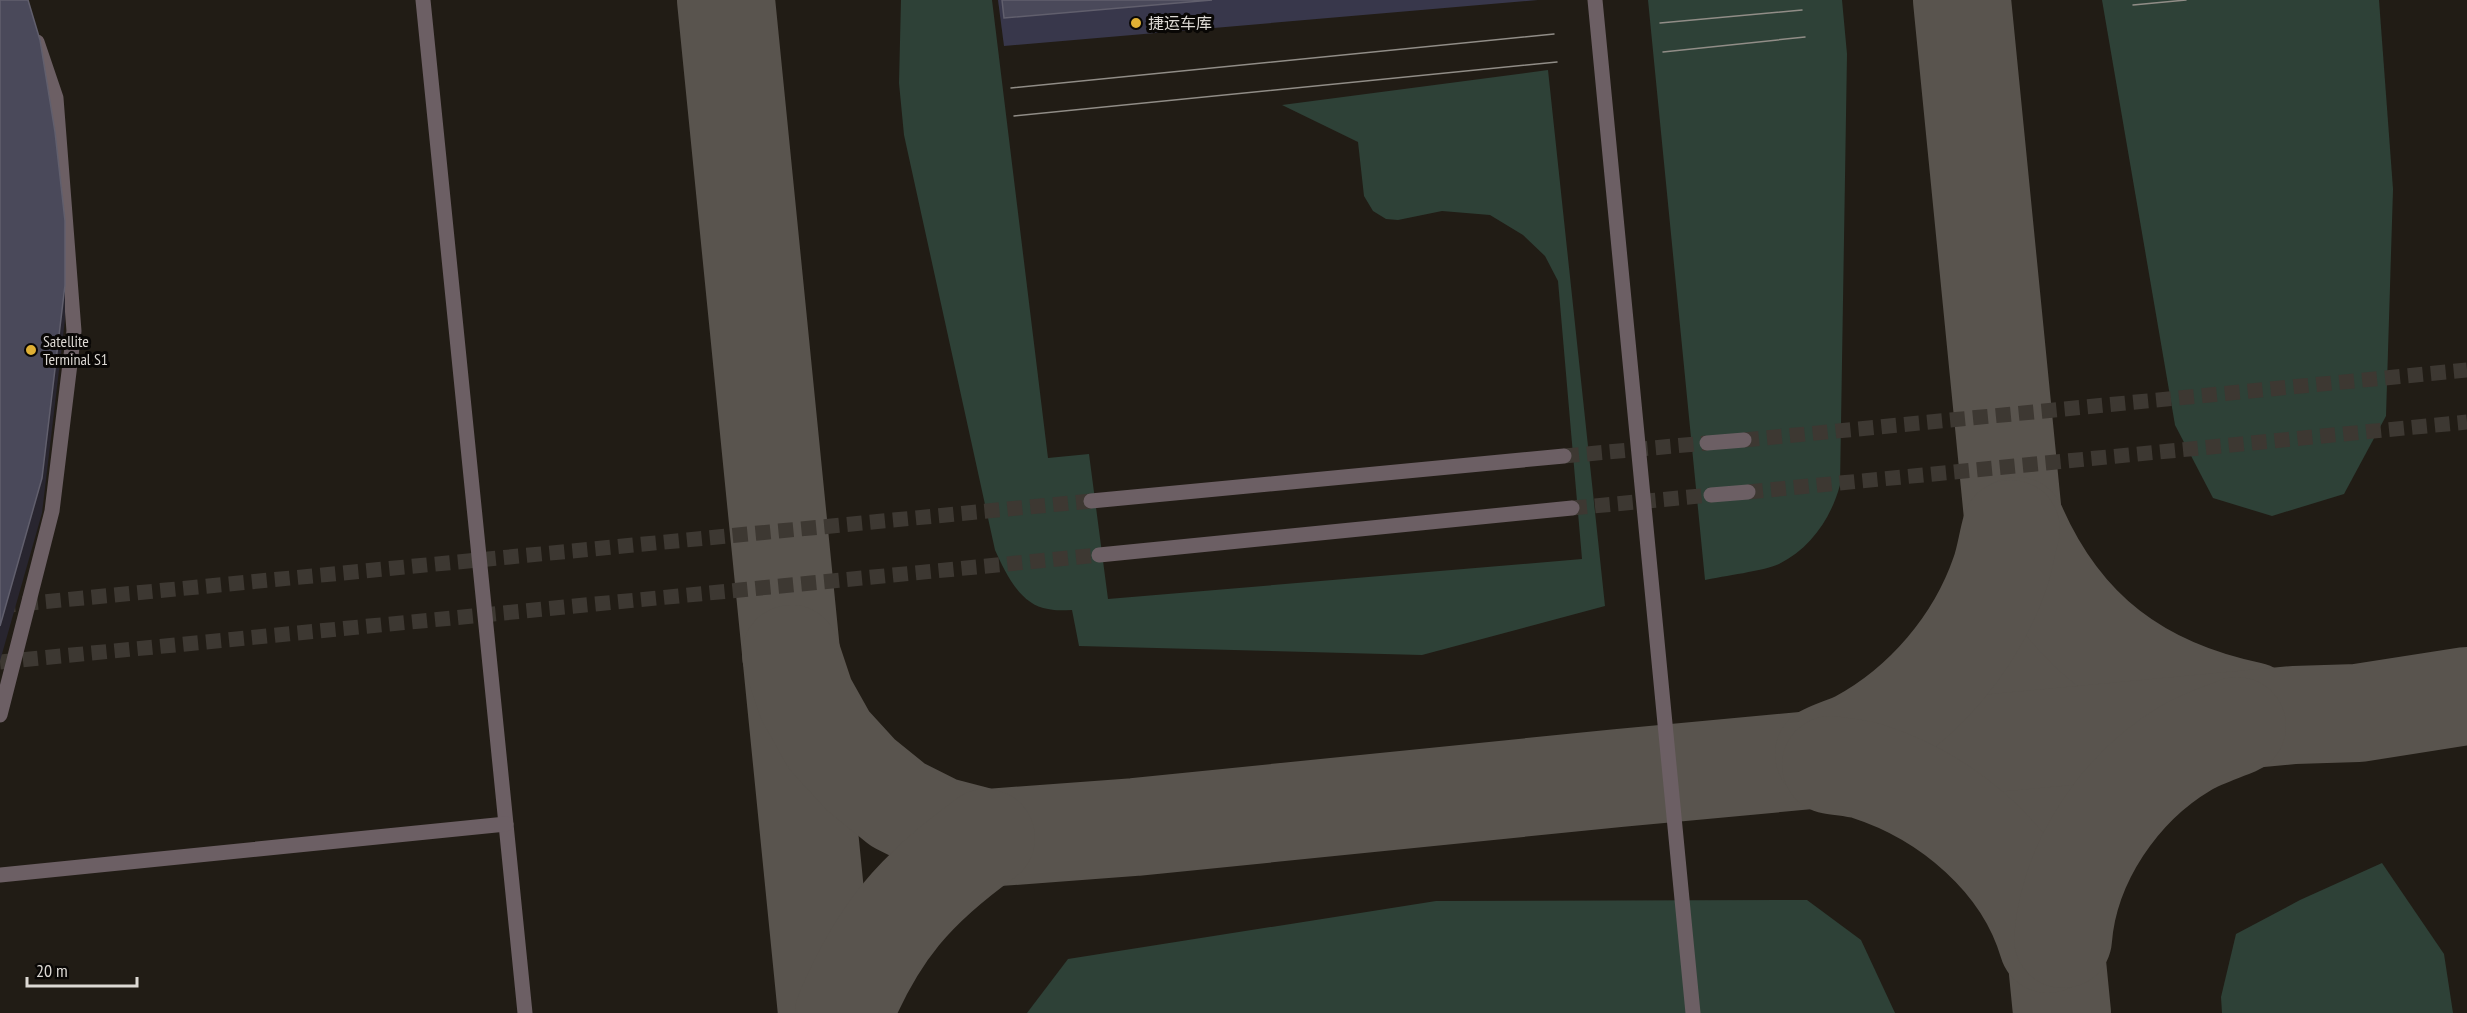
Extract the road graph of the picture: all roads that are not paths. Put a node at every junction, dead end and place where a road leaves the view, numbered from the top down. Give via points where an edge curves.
1 (423, 0) edge
2 (1595, 0) edge
3 (34, 33) edge
4 (1744, 440) tunnel mouth
5 (1707, 443) tunnel mouth
6 (1564, 456) tunnel mouth
7 (1748, 492) tunnel mouth
8 (1711, 495) tunnel mouth
9 (1091, 501) tunnel mouth
10 (1572, 508) tunnel mouth
11 (1099, 555) tunnel mouth
12 (0, 715) edge
13 (506, 824) junction
14 (0, 875) edge
15 (525, 1013) edge
16 (1693, 1013) edge

1 - 13 lane
2 - 16 lane
3 - 12 lane via 56,98 74,331 52,511
4 - 5 lane
6 - 9 lane
7 - 8 lane
10 - 11 lane
13 - 14 lane
13 - 15 lane

